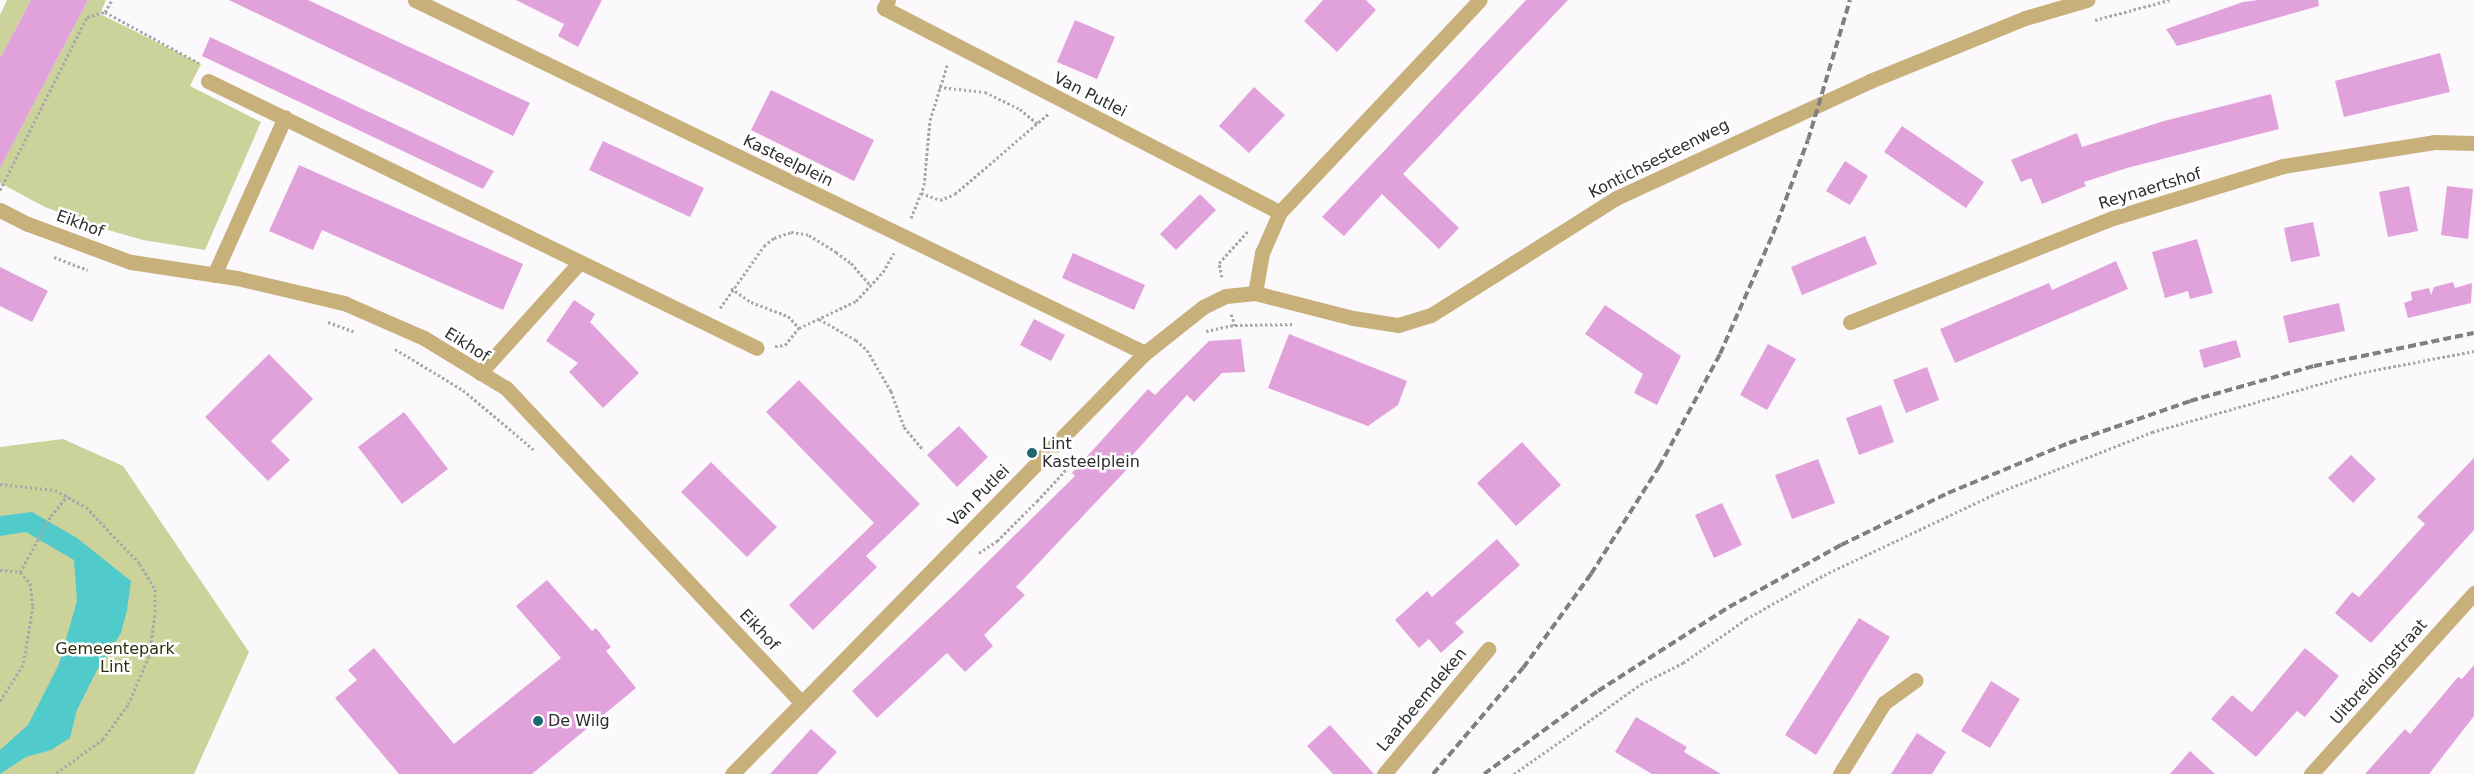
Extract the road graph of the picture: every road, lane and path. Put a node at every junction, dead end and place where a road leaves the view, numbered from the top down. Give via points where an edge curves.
1 (112, 0) edge
2 (415, 0) edge
3 (1480, 0) edge
4 (2087, 0) edge
5 (2169, 0) edge
6 (886, 4) edge
7 (106, 12) junction
8 (2092, 21) dead end
9 (957, 46) junction
10 (208, 81) joint
11 (939, 87) junction
12 (1059, 98) junction
13 (285, 117) junction
14 (1038, 124) junction
15 (2474, 143) edge
16 (0, 190) edge
17 (922, 193) junction
18 (0, 210) edge
19 (1280, 212) junction
20 (1252, 226) dead end
21 (903, 236) junction
22 (51, 256) dead end
23 (579, 263) junction
24 (97, 273) dead end
25 (214, 275) junction
26 (871, 286) junction
27 (731, 288) junction
28 (1255, 293) junction
29 (1226, 296) junction
30 (819, 319) junction
31 (324, 320) dead end
32 (1850, 322) dead end
33 (709, 325) junction
34 (799, 328) junction
35 (1199, 332) dead end
36 (359, 333) dead end
37 (393, 348) dead end
38 (757, 348) joint
39 (2474, 351) edge
40 (1145, 353) junction
41 (480, 373) junction
42 (923, 450) dead end
43 (539, 454) dead end
44 (0, 484) edge
45 (67, 496) junction
46 (0, 570) edge
47 (20, 572) junction
48 (2474, 593) edge
49 (1488, 649) dead end
50 (1916, 680) dead end
51 (0, 701) edge
52 (800, 702) junction
53 (55, 774) edge
54 (732, 774) edge
55 (1384, 774) edge
56 (1514, 774) edge
57 (1840, 774) edge
58 (2311, 774) edge

1 - 7 path
2 - 21 street, Kasteelplein
3 - 19 street
4 - 28 street, Kontichsesteenweg via 2025,18 1870,81 1616,198 1430,315 1398,325 1353,318
5 - 8 path
6 - 9 street, Van Putlei
7 - 10 path via 208,68
7 - 16 path via 87,17
9 - 11 path
9 - 12 street, Van Putlei
10 - 13 street
11 - 14 path via 985,92 1020,109
11 - 17 path via 930,120 929,154
12 - 14 path
12 - 19 street, Van Putlei
13 - 23 street
13 - 25 street
14 - 17 path via 956,194 940,200
15 - 32 street, Reynaertshof via 2434,142 2283,166 2113,218
17 - 21 path
18 - 25 street, Eikhof via 28,224 131,262
19 - 28 street via 1262,253
20 - 29 path via 1219,263
21 - 26 path
21 - 40 street, Kasteelplein
22 - 24 path
23 - 33 street
23 - 41 street
25 - 41 street, Eikhof via 344,303 424,338
26 - 27 path via 851,263 836,252 809,235 792,232 774,238 764,246
26 - 30 path via 856,301
27 - 33 path
27 - 34 path via 751,302 788,316
28 - 29 street, Van Putlei
29 - 35 path via 1235,326
29 - 40 street, Van Putlei via 1203,307
30 - 34 path
30 - 42 path via 867,350 891,391 904,427
31 - 36 path
33 - 38 street
34 - 38 path via 785,345
37 - 43 path via 463,390 505,422
39 - 56 path via 2354,374 2161,430 1997,493 1824,575 1746,619 1683,663 1641,684
40 - 52 street, Van Putlei
41 - 52 street, Eikhof via 506,388
44 - 45 path via 55,490
45 - 47 path via 51,516
45 - 53 path via 98,518 140,564 155,590 155,615 149,656 128,705 103,739
46 - 47 path
47 - 51 path via 30,583 31,630 23,665
48 - 58 street, Uitbreidingstraat
49 - 55 street, Laarbeemdeken
50 - 57 street via 1884,703
52 - 54 street, Van Putlei

